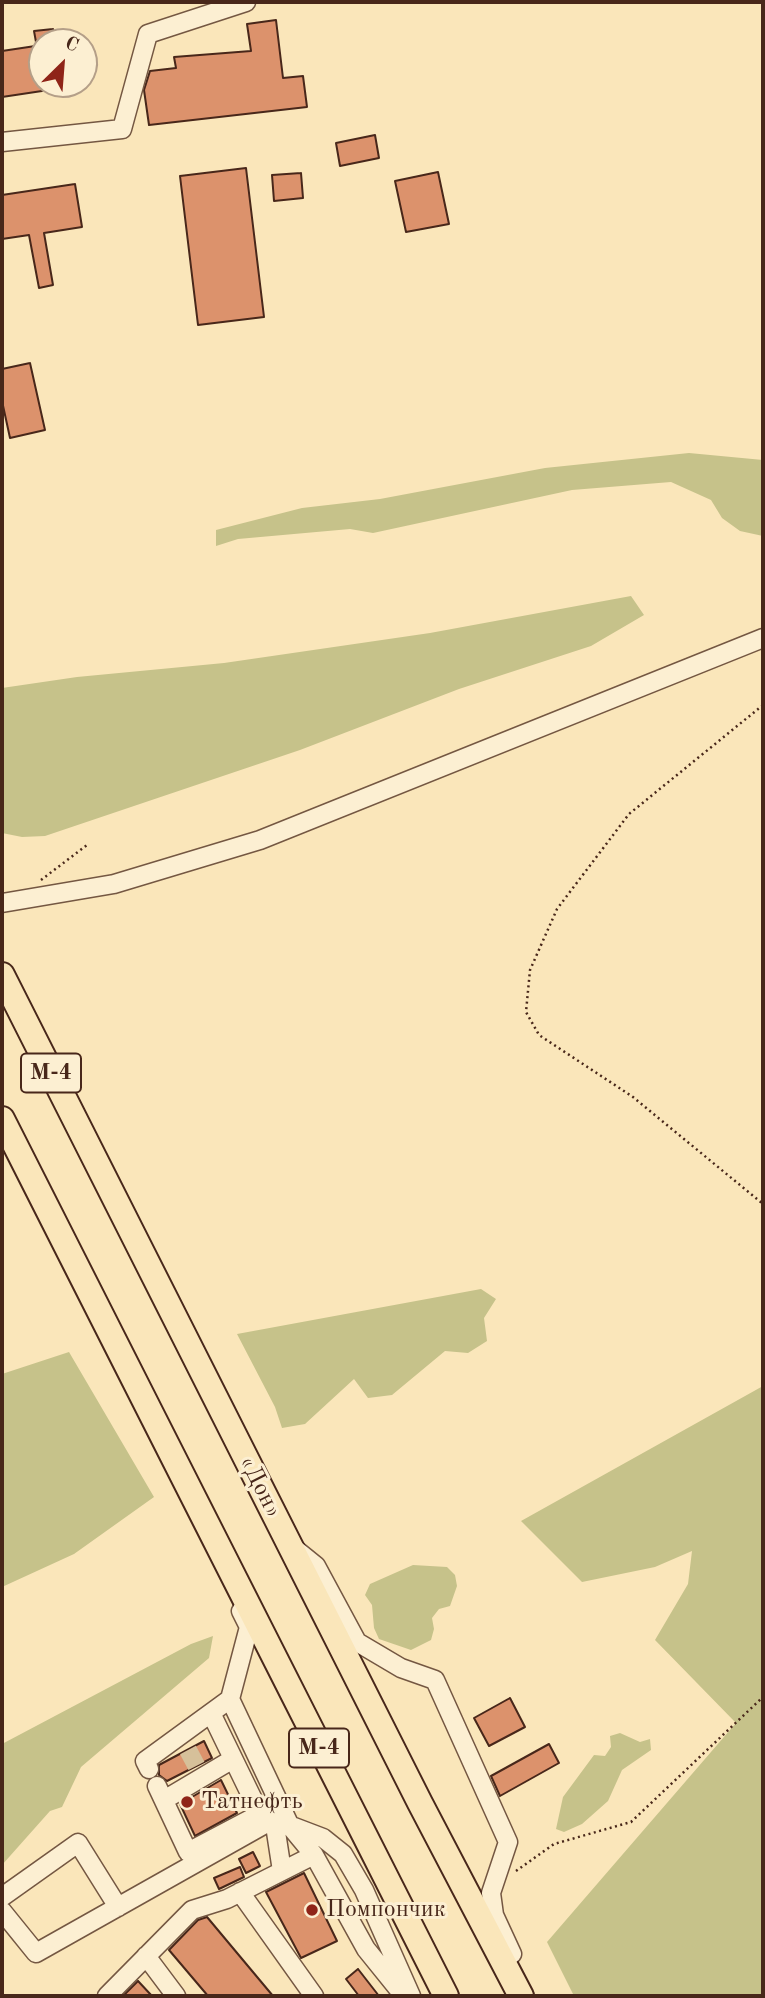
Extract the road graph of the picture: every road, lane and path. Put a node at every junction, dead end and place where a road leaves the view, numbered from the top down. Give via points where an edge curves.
1 (246, 2) edge
2 (2, 142) edge
3 (763, 638) edge
4 (763, 705) edge
5 (87, 845) dead end
6 (46, 894) junction
7 (2, 903) edge
8 (2, 975) edge
9 (2, 1119) edge
10 (763, 1204) edge
11 (194, 1499) junction
12 (290, 1546) junction
13 (763, 1697) edge
14 (230, 1699) junction
15 (211, 1713) junction
16 (233, 1759) junction
17 (149, 1769) dead end
18 (275, 1819) junction
19 (314, 1855) junction
20 (282, 1871) junction
21 (496, 1878) junction
22 (240, 1892) junction
23 (2, 1897) edge
24 (118, 1907) junction
25 (2, 1911) edge
26 (146, 1956) junction
27 (107, 1996) edge
28 (176, 1996) edge
29 (314, 1996) edge
30 (404, 1996) edge
31 (411, 1996) edge
32 (446, 1996) edge
33 (522, 1996) edge
34 (528, 1996) edge

1 - 2 street via 148,34 122,129
3 - 6 street via 260,840 114,884
4 - 10 path via 629,814 557,909 530,970 526,1012 539,1034 634,1097
5 - 6 path via 39,881
6 - 7 street
8 - 12 highway, «Дон» / М-4
9 - 11 highway, М-4
11 - 14 street via 197,1523 248,1628
11 - 32 highway, М-4
12 - 21 street via 316,1566 357,1642 401,1668 435,1680 508,1842
12 - 33 highway, «Дон» / М-4
13 - 21 path via 631,1822 554,1844 521,1869
14 - 15 street
14 - 18 street
15 - 16 street
15 - 17 street via 185,1742 145,1762
16 - 18 street
16 - 18 street via 161,1793 188,1852
18 - 19 street
18 - 20 street
18 - 24 street
18 - 31 street via 323,1838 343,1854
19 - 20 street
19 - 30 street via 366,1950
20 - 22 street
21 - 34 street via 491,1893 494,1916
22 - 26 street via 192,1910
22 - 29 street
23 - 24 street via 78,1843
24 - 25 street via 36,1954
26 - 27 street
26 - 28 street

